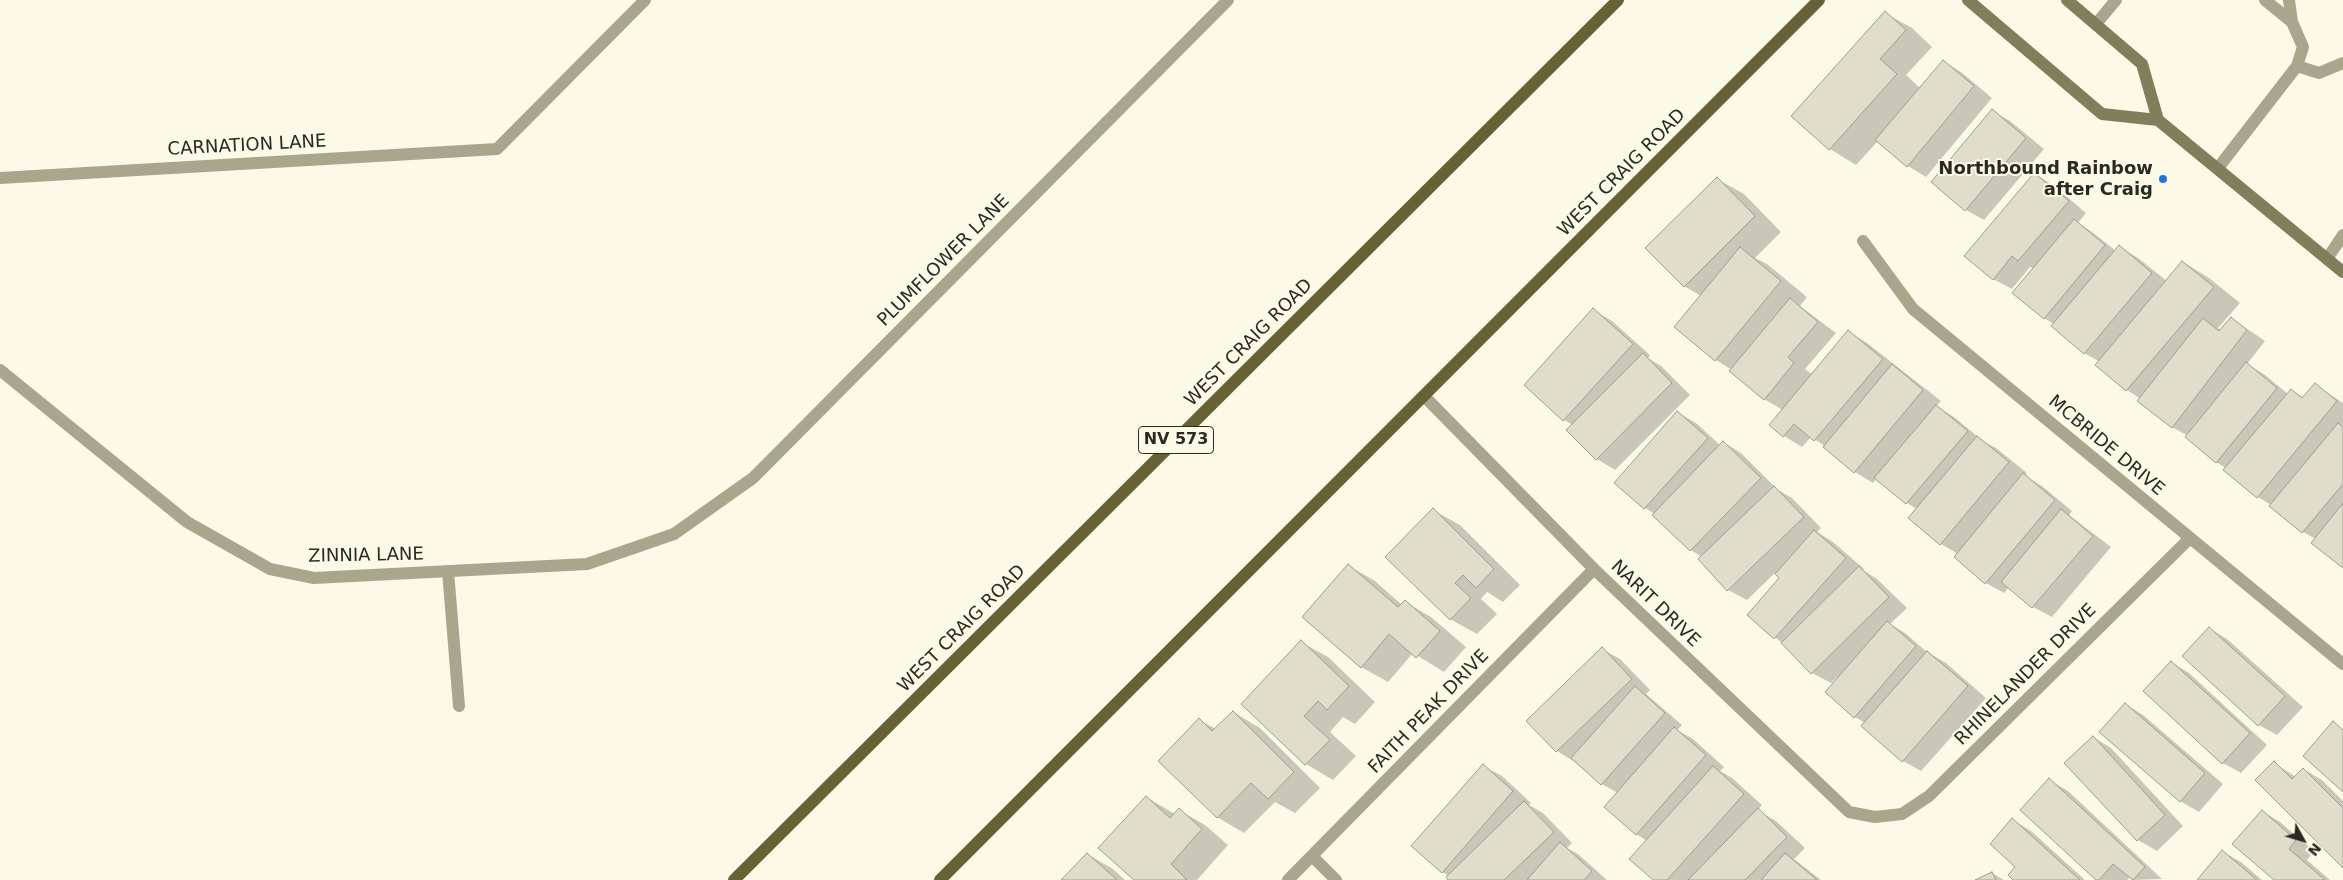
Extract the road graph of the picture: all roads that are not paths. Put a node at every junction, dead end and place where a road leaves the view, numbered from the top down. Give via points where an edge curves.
1 (646, 0) edge
2 (1228, 0) edge
3 (1618, 0) edge
4 (1819, 0) edge
5 (1968, 0) edge
6 (2067, 0) edge
7 (2116, 0) edge
8 (2265, 0) edge
9 (2289, 0) edge
10 (2292, 22) junction
11 (2096, 24) junction
12 (2343, 63) edge
13 (2297, 66) junction
14 (2158, 120) junction
15 (2218, 168) junction
16 (0, 178) edge
17 (2343, 235) edge
18 (1863, 241) dead end
19 (2327, 259) junction
20 (2343, 272) edge
21 (0, 370) edge
22 (1424, 396) junction
23 (674, 534) joint
24 (2190, 538) junction
25 (1594, 569) junction
26 (448, 572) junction
27 (2343, 664) edge
28 (459, 706) dead end
29 (1875, 816) joint
30 (1312, 856) junction
31 (734, 880) edge
32 (940, 880) edge
33 (1288, 880) edge
34 (1336, 880) edge

1 - 16 street, CARNATION LANE via 497,149
2 - 23 street, PLUMFLOWER LANE via 753,478
3 - 31 main road, WEST CRAIG ROAD / NV 573
4 - 22 main road, WEST CRAIG ROAD
5 - 14 main road via 2102,114
6 - 11 main road
7 - 11 street
8 - 10 street
9 - 10 street
10 - 13 street via 2303,47
11 - 14 main road via 2142,64
12 - 13 street via 2319,73
13 - 15 street
14 - 15 main road
15 - 19 main road
17 - 19 street
18 - 24 street, MCBRIDE DRIVE via 1913,309
19 - 20 main road
21 - 26 street, ZINNIA LANE via 187,522 270,569 314,578
22 - 25 street, NARIT DRIVE
22 - 32 main road, WEST CRAIG ROAD
23 - 26 street, ZINNIA LANE via 587,564
24 - 27 street, MCBRIDE DRIVE
24 - 29 street, RHINELANDER DRIVE via 1929,796 1902,814
25 - 29 street, NARIT DRIVE via 1849,812
25 - 30 street, FAITH PEAK DRIVE
26 - 28 street
30 - 33 street, FAITH PEAK DRIVE
30 - 34 street

